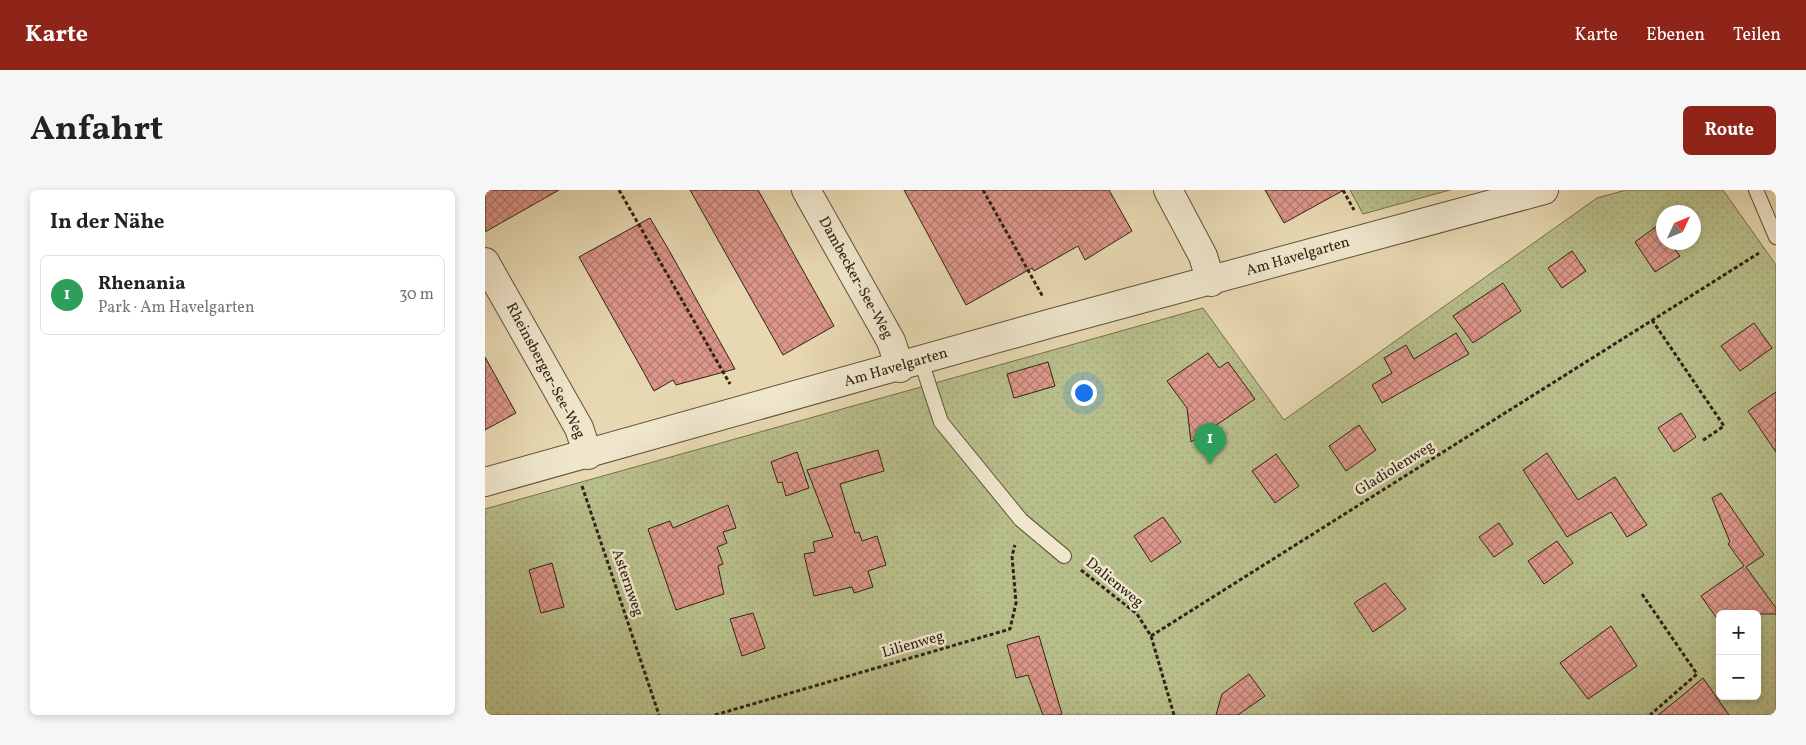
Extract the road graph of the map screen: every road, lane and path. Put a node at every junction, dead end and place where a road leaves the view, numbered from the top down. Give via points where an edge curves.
1 (619, 190) edge
2 (805, 190) edge
3 (983, 190) edge
4 (1168, 190) edge
5 (1756, 190) edge
6 (1530, 192) edge
7 (1776, 237) edge
8 (1759, 252) dead end
9 (485, 262) edge
10 (1211, 282) junction
11 (1652, 320) junction
12 (1052, 323) junction
13 (911, 364) junction
14 (739, 411) junction
15 (1702, 440) dead end
16 (580, 457) junction
17 (485, 482) edge
18 (1021, 520) junction
19 (1063, 556) joint
20 (1642, 594) dead end
21 (1151, 636) junction
22 (659, 715) edge
23 (715, 715) edge
24 (1174, 715) edge
25 (1650, 715) edge

1 - 14 path via 732,387
2 - 13 street, Dambecker-See-Weg via 891,342
3 - 12 path via 1045,300
4 - 10 street via 1203,256
5 - 7 lane
6 - 10 street, Am Havelgarten
8 - 11 path, Gladiolenweg
9 - 16 street, Rheinsberger-See-Weg via 579,428
10 - 12 street, Am Havelgarten
11 - 15 path via 1724,426
11 - 21 path, Gladiolenweg
12 - 13 street, Am Havelgarten
13 - 14 street, Am Havelgarten
13 - 18 lane via 941,422
14 - 16 street, Am Havelgarten
16 - 17 street, Am Havelgarten
16 - 22 path, Asternweg
18 - 19 lane
18 - 23 path, Lilienweg via 1012,556 1016,603 1010,629
19 - 21 path, Dalienweg via 1137,614
20 - 25 path via 1697,674
21 - 24 path, Dalienweg

